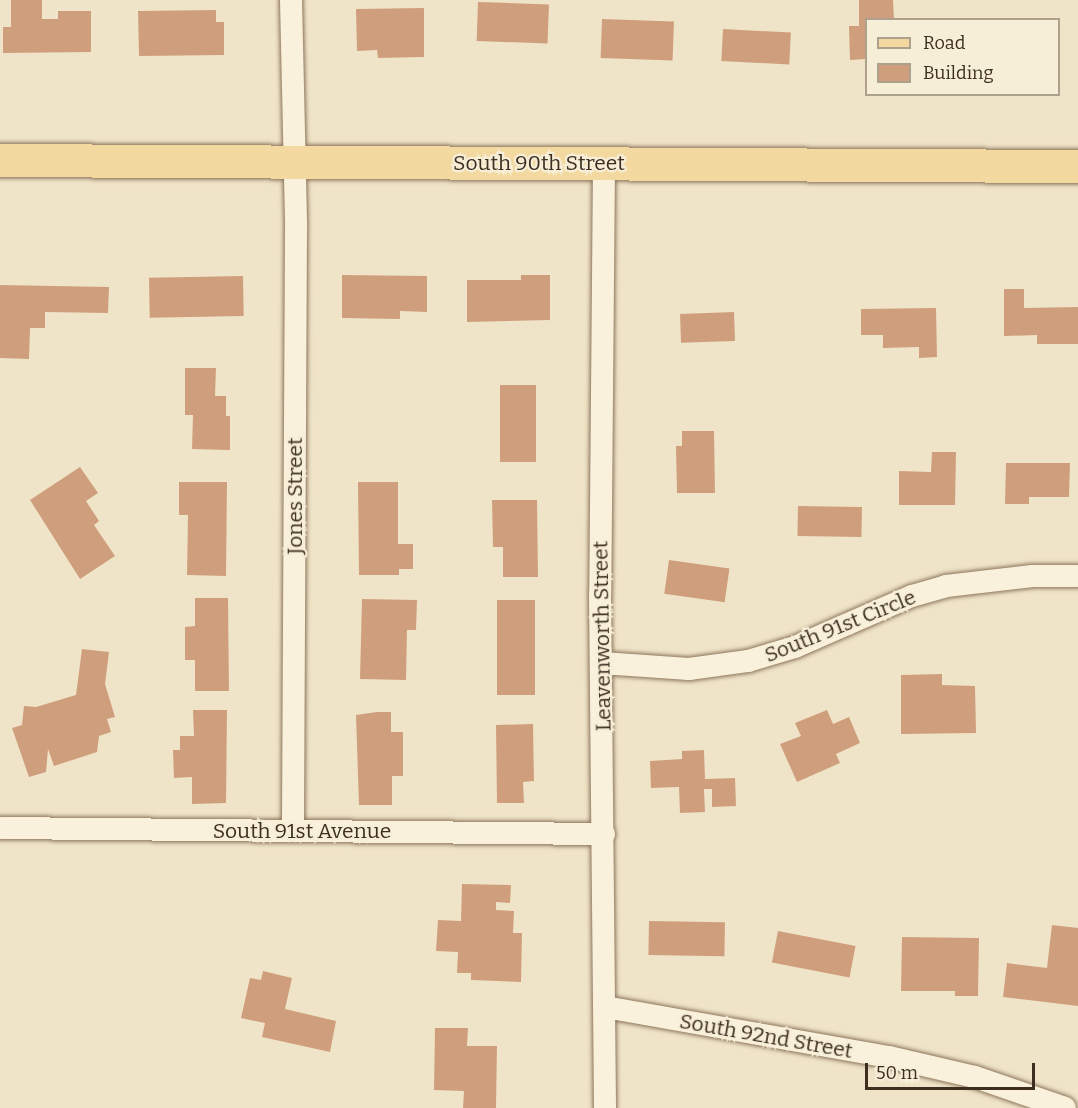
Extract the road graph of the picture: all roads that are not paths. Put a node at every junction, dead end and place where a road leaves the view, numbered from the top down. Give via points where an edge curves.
1 (291, 0) edge
2 (0, 160) edge
3 (293, 160) junction
4 (604, 164) junction
5 (1078, 166) edge
6 (1078, 576) edge
7 (602, 663) junction
8 (0, 828) edge
9 (293, 831) junction
10 (604, 834) junction
11 (605, 1007) junction
12 (605, 1108) edge
13 (1065, 1108) edge

1 - 3 street, Jones Street
2 - 3 main road, South 90th Street
3 - 4 main road, South 90th Street
3 - 9 street, Jones Street
4 - 5 main road, South 90th Street
4 - 7 street, Leavenworth Street
6 - 7 street, South 91st Circle via 1032,576 946,586 748,662 690,669
7 - 10 street, Leavenworth Street
8 - 9 street, South 91st Avenue
9 - 10 street, South 91st Avenue
10 - 11 street, Leavenworth Street
11 - 12 street, Leavenworth Street
11 - 13 street, South 92nd Street via 889,1057 975,1077

